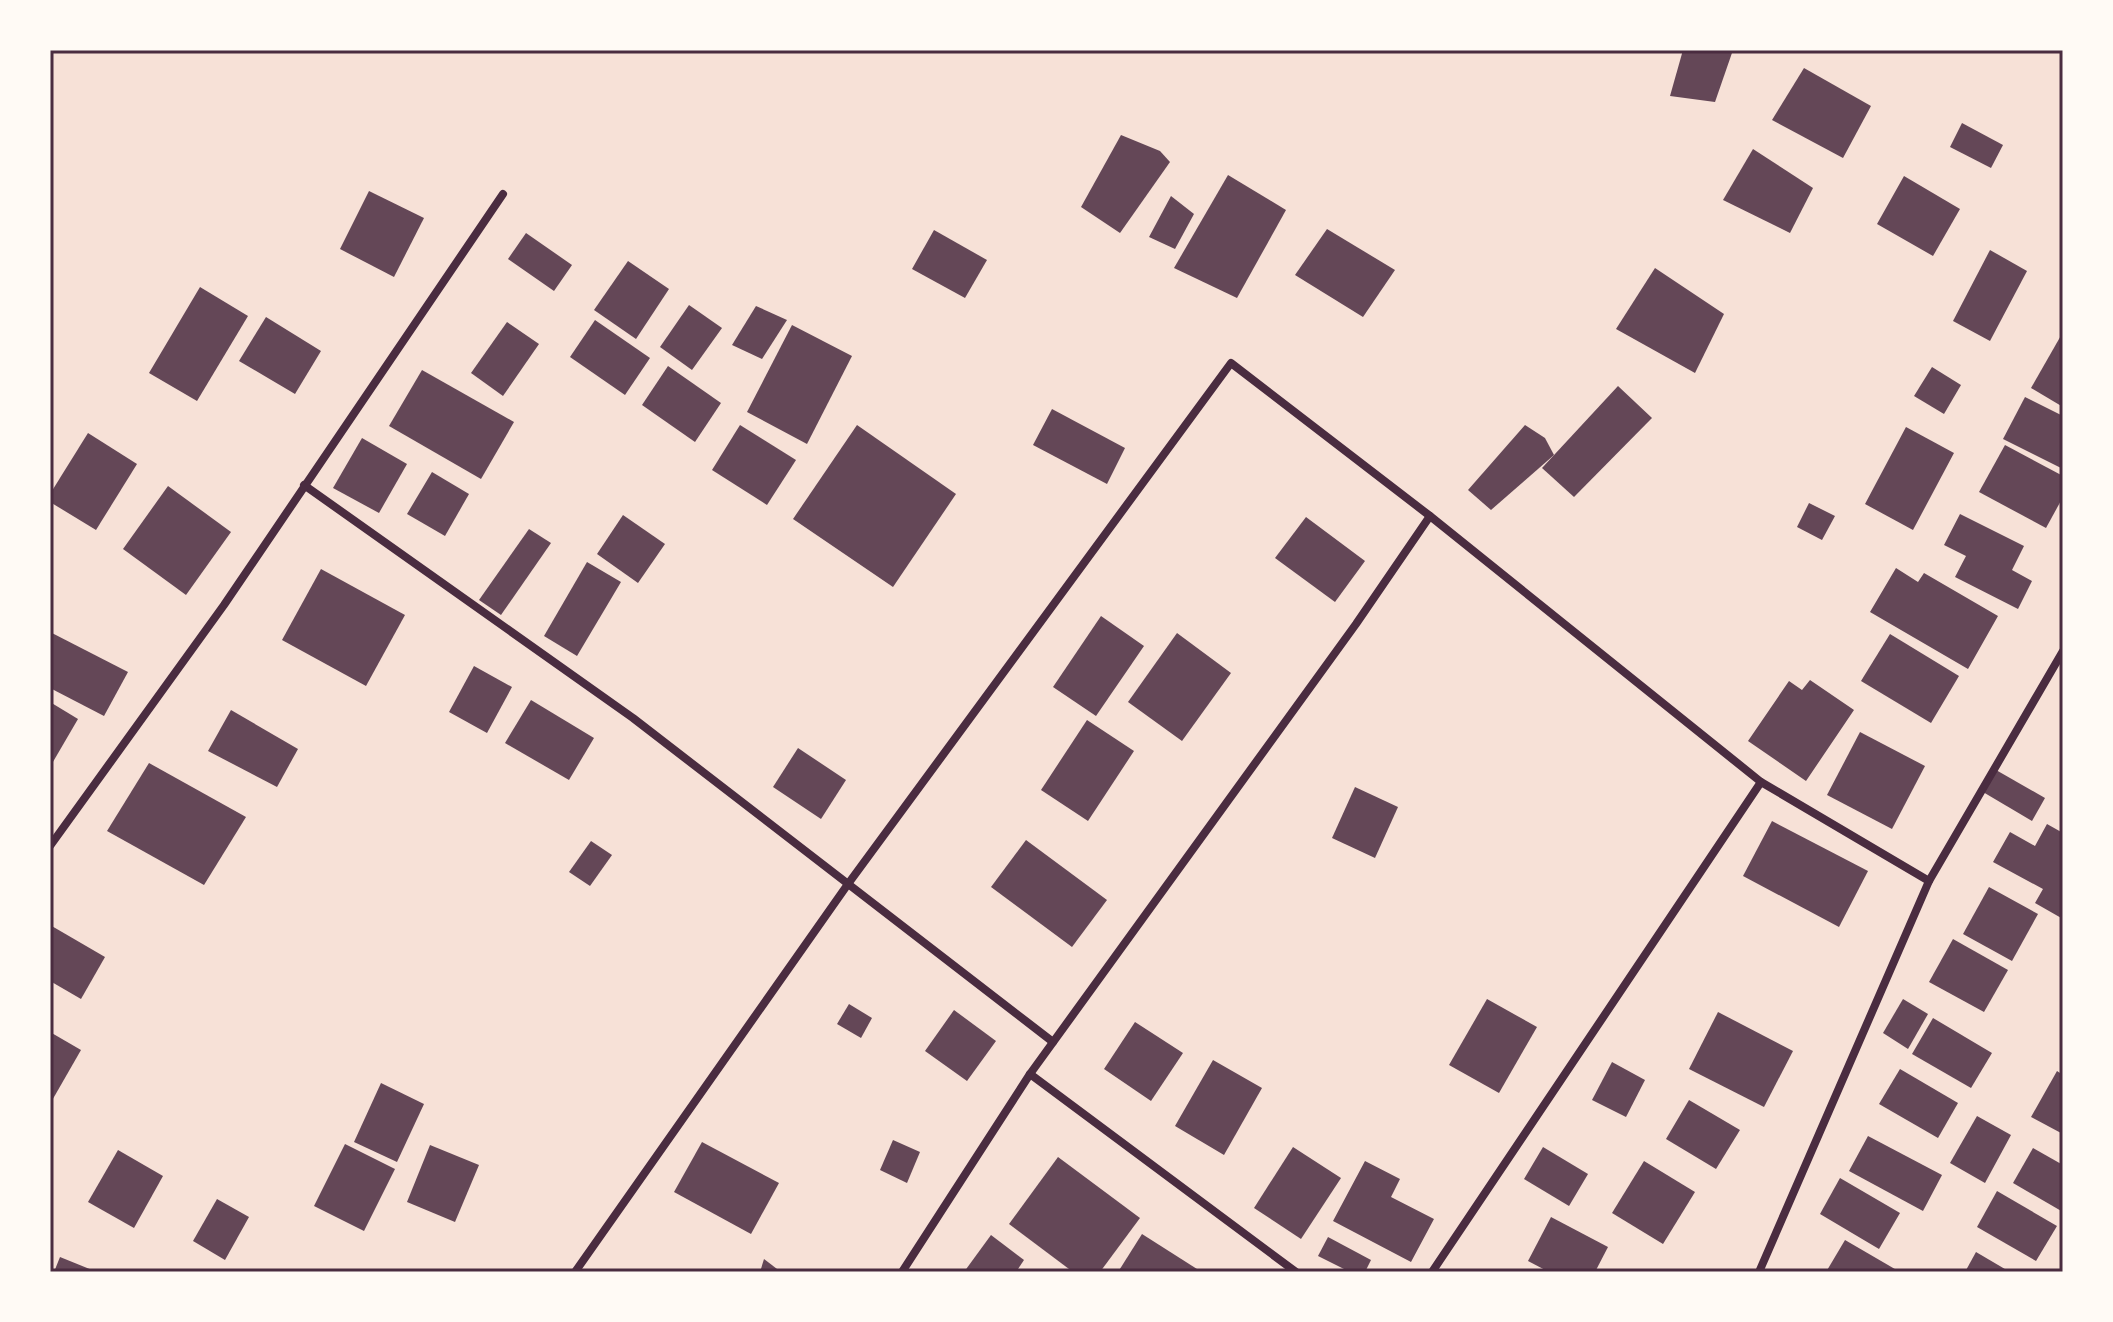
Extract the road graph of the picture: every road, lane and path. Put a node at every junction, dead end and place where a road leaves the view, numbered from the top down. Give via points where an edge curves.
1 (503, 194) dead end
2 (304, 485) junction
3 (1430, 516) junction
4 (2063, 651) edge
5 (1761, 782) junction
6 (50, 846) edge
7 (1929, 881) junction
8 (848, 884) junction
9 (1053, 1042) junction
10 (1030, 1074) junction
11 (575, 1272) edge
12 (902, 1272) edge
13 (1296, 1272) edge
14 (1432, 1272) edge
15 (1759, 1272) edge

1 - 2 street
2 - 6 street
2 - 8 street via 633,718
3 - 5 street
3 - 8 street via 1231,363
3 - 9 street
4 - 7 street
5 - 7 street
5 - 14 street
7 - 15 street
8 - 9 street
8 - 11 street
9 - 10 street
10 - 12 street
10 - 13 street

